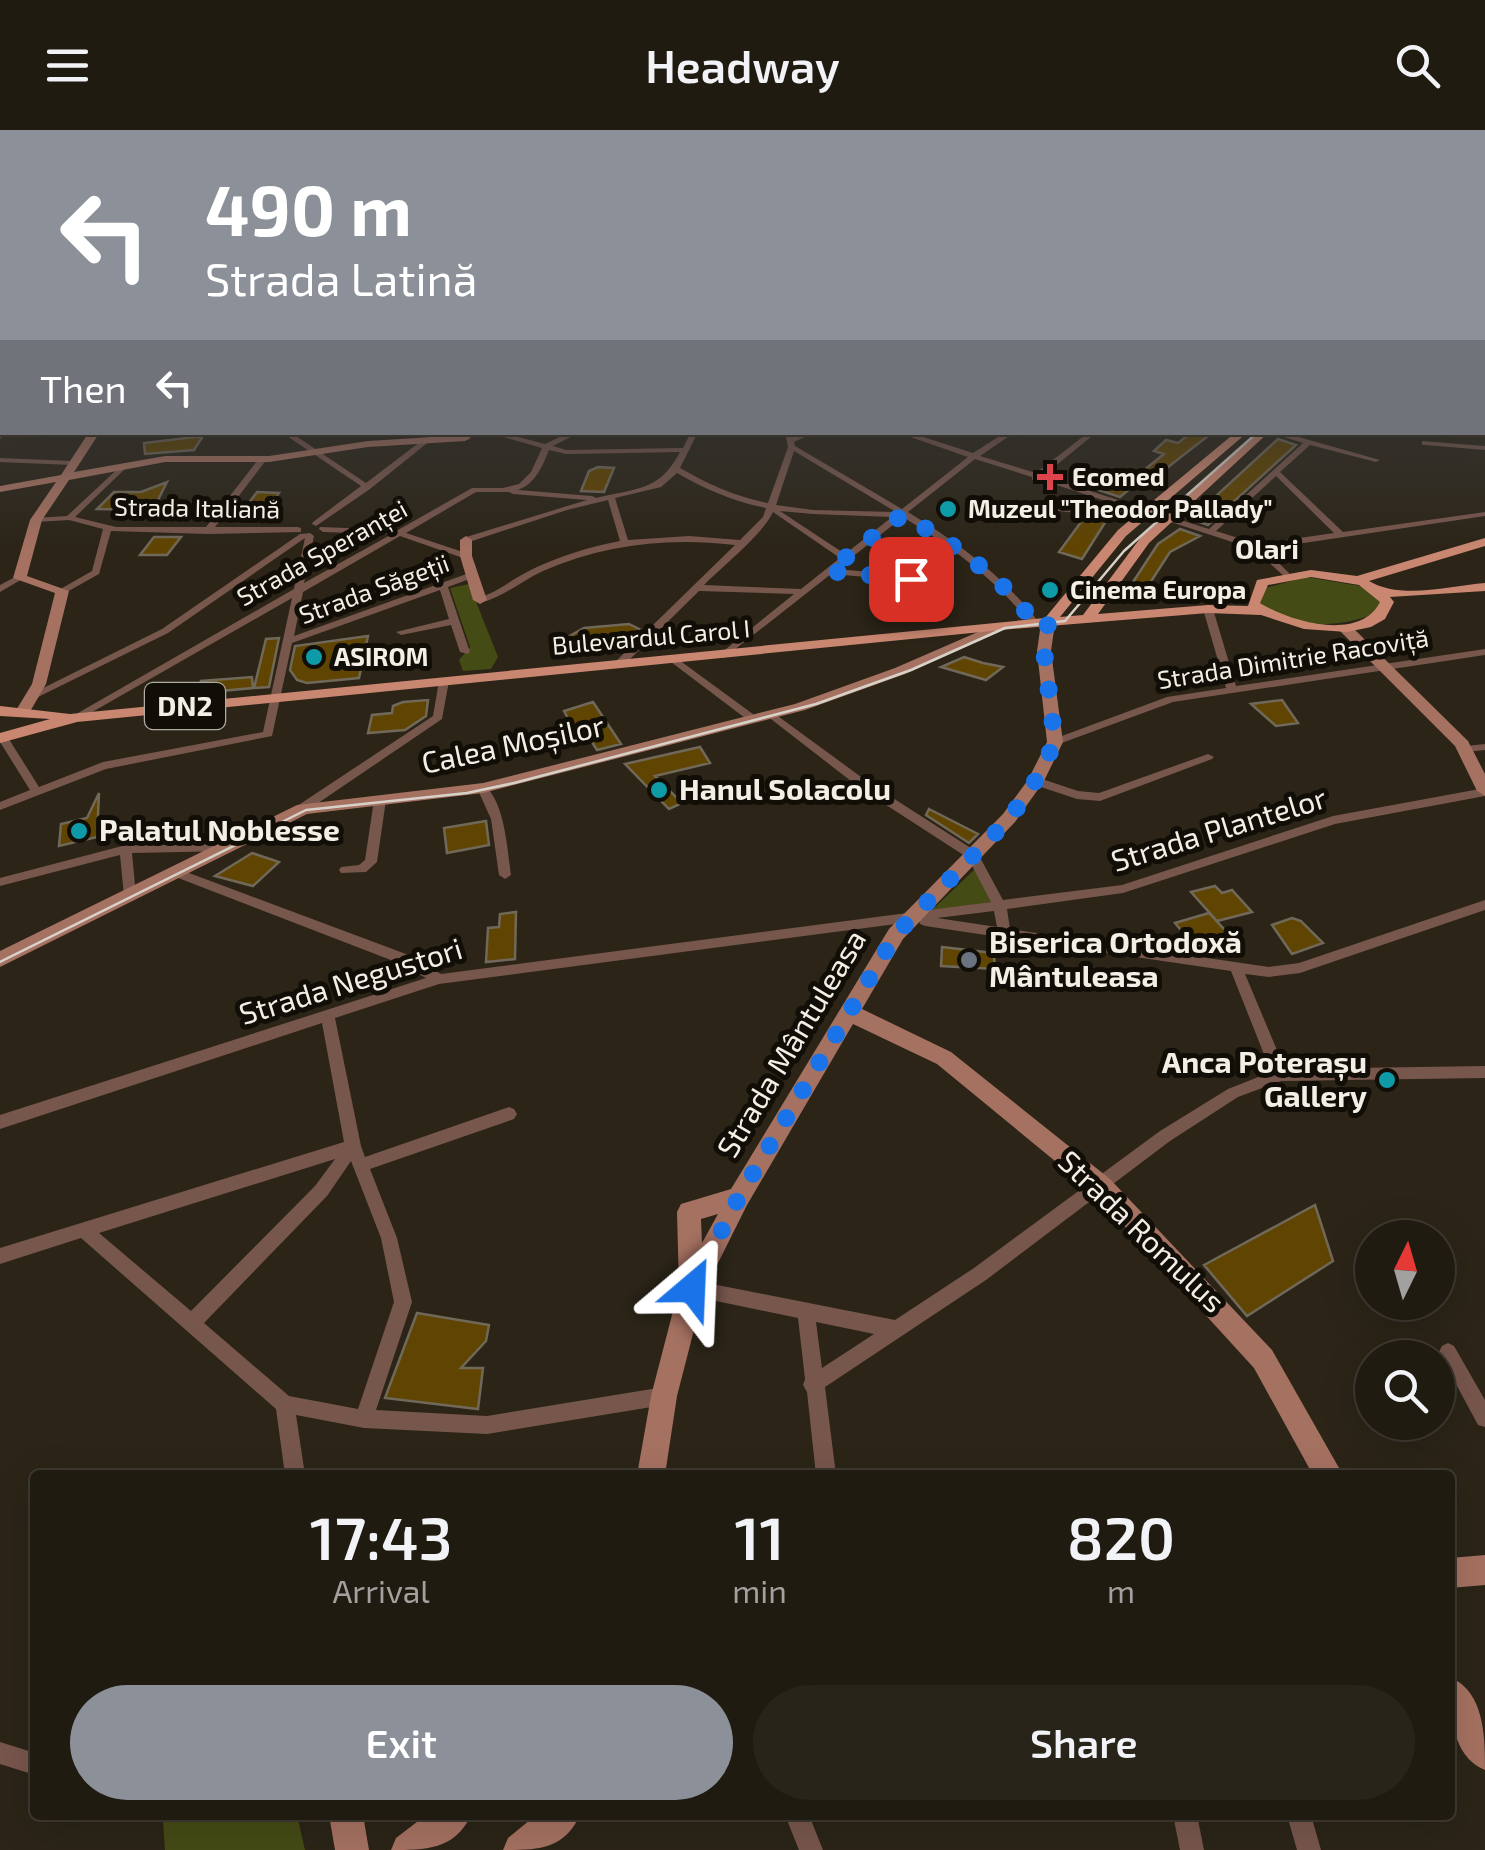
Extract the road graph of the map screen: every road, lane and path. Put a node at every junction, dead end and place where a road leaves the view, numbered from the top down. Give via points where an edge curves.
1 (93, 435) edge
2 (288, 435) edge
3 (501, 435) edge
4 (571, 435) edge
5 (692, 435) edge
6 (908, 435) edge
7 (988, 435) edge
8 (1008, 435) edge
9 (1090, 435) edge
10 (1238, 435) edge
11 (1265, 435) edge
12 (1280, 435) edge
13 (435, 436) edge
14 (791, 440) edge
15 (999, 441) junction
16 (1308, 442) junction
17 (1425, 443) dead end
18 (546, 447) junction
19 (1485, 448) edge
20 (682, 450) junction
21 (313, 452) junction
22 (971, 458) junction
23 (263, 459) junction
24 (0, 460) edge
25 (1376, 460) dead end
26 (72, 464) junction
27 (124, 465) junction
28 (676, 469) junction
29 (1275, 471) junction
30 (62, 477) junction
31 (1035, 478) junction
32 (658, 485) junction
33 (1259, 485) junction
34 (673, 486) dead end
35 (367, 487) junction
36 (690, 488) dead end
37 (0, 489) edge
38 (708, 489) junction
39 (506, 492) junction
40 (1296, 492) junction
41 (564, 496) junction
42 (612, 499) junction
43 (564, 508) junction
44 (1050, 508) dead end
45 (772, 509) junction
46 (1485, 514) edge
47 (902, 515) junction
48 (1142, 516) junction
49 (69, 518) junction
50 (36, 520) junction
51 (1167, 520) junction
52 (320, 527) junction
53 (107, 529) junction
54 (208, 531) junction
55 (400, 532) junction
56 (1210, 533) junction
57 (304, 534) junction
58 (1340, 534) junction
59 (466, 540) joint
60 (624, 540) junction
61 (1485, 542) edge
62 (744, 543) junction
63 (1257, 547) junction
64 (466, 556) junction
65 (844, 558) junction
66 (828, 571) junction
67 (1382, 574) junction
68 (472, 575) junction
69 (1286, 575) junction
70 (20, 578) junction
71 (911, 579) dead end
72 (1354, 581) junction
73 (443, 586) junction
74 (1485, 587) edge
75 (299, 588) junction
76 (699, 588) junction
77 (0, 589) edge
78 (62, 591) junction
79 (802, 592) junction
80 (1381, 594) junction
81 (1104, 596) junction
82 (480, 600) joint
83 (1257, 608) junction
84 (1208, 609) junction
85 (1126, 616) junction
86 (1087, 620) junction
87 (455, 621) junction
88 (1041, 624) junction
89 (1345, 628) junction
90 (994, 629) junction
91 (401, 632) dead end
92 (913, 638) junction
93 (290, 641) junction
94 (464, 652) dead end
95 (1485, 652) edge
96 (724, 655) junction
97 (931, 658) junction
98 (676, 660) junction
99 (618, 665) junction
100 (1383, 665) junction
101 (444, 686) junction
102 (1231, 688) junction
103 (34, 695) junction
104 (278, 697) junction
105 (0, 712) edge
106 (22, 712) junction
107 (762, 716) junction
108 (76, 717) junction
109 (1, 738) edge
110 (1055, 742) junction
111 (1485, 747) edge
112 (1466, 749) junction
113 (1208, 756) dead end
114 (1036, 780) junction
115 (483, 788) junction
116 (36, 791) junction
117 (1485, 791) edge
118 (325, 797) junction
119 (380, 800) junction
120 (0, 806) edge
121 (228, 848) junction
122 (126, 850) junction
123 (973, 855) junction
124 (346, 870) dead end
125 (177, 873) junction
126 (504, 875) dead end
127 (0, 882) edge
128 (130, 896) junction
129 (1000, 906) junction
130 (1485, 906) edge
131 (907, 918) junction
132 (1004, 933) junction
133 (0, 960) edge
134 (1236, 970) junction
135 (439, 978) junction
136 (848, 1012) junction
137 (328, 1016) junction
138 (1485, 1072) edge
139 (1280, 1075) junction
140 (509, 1114) dead end
141 (0, 1122) edge
142 (353, 1146) junction
143 (362, 1166) junction
144 (1102, 1186) junction
145 (739, 1197) junction
146 (85, 1231) junction
147 (0, 1256) edge
148 (692, 1288) junction
149 (806, 1311) junction
150 (192, 1323) junction
151 (895, 1329) junction
152 (1455, 1364) edge
153 (812, 1385) junction
154 (664, 1396) junction
155 (285, 1404) junction
156 (1483, 1411) edge
157 (364, 1419) junction
158 (294, 1470) edge
159 (652, 1470) edge
160 (825, 1470) edge
161 (1325, 1470) edge
162 (1485, 1570) edge
163 (1455, 1573) edge
164 (1455, 1702) edge
165 (0, 1753) edge
166 (1485, 1754) edge
167 (30, 1762) edge
168 (347, 1820) edge
169 (447, 1820) edge
170 (558, 1820) edge
171 (798, 1820) edge
172 (1186, 1820) edge
173 (1300, 1820) edge
174 (352, 1850) edge
175 (408, 1850) edge
176 (520, 1850) edge
177 (810, 1850) edge
178 (1192, 1850) edge
179 (1309, 1850) edge

1 - 26 street
2 - 21 street
3 - 18 street
4 - 18 street
5 - 20 street
6 - 22 street
7 - 15 street
8 - 15 street
9 - 31 street
10 - 48 main road
11 - 51 main road
12 - 16 street
13 - 21 street
13 - 35 street
14 - 45 street
14 - 47 street
15 - 22 street
16 - 25 street
16 - 29 street
17 - 19 street
18 - 20 street
18 - 39 street via 534,477
20 - 28 street
21 - 23 street
21 - 35 street
22 - 31 street
22 - 47 street
23 - 27 street via 186,457
23 - 54 street
24 - 26 street
26 - 30 street
27 - 30 street
27 - 49 street
28 - 32 street
28 - 38 street
29 - 33 street
29 - 40 street
30 - 37 street
30 - 50 street
31 - 48 street
32 - 34 street
32 - 42 street
33 - 40 street
33 - 56 street
35 - 52 street
36 - 38 street
38 - 45 street
39 - 41 street, Strada Speranței
39 - 55 street, Strada Speranței via 476,490
40 - 58 street
41 - 42 street, Strada Speranței
41 - 43 street via 574,503
42 - 43 street
42 - 60 street
43 - 59 street
44 - 48 street
45 - 47 street
45 - 62 street
45 - 65 street
46 - 58 street
47 - 65 street
47 - 88 street via 945,539
48 - 51 street
48 - 88 main road
49 - 50 street, Strada Italiană
49 - 53 street, Strada Italiană
50 - 70 street
51 - 56 street
51 - 81 main road
52 - 55 street, Strada Italiană
52 - 57 street
53 - 54 street, Strada Italiană
53 - 78 street via 96,572
54 - 57 street, Strada Italiană
55 - 64 street, Strada Italiană
55 - 75 street, Strada Speranței
56 - 63 street
57 - 75 street
57 - 103 street via 165,631
58 - 63 street
59 - 64 street
60 - 62 street via 667,536
60 - 82 street via 532,572 509,592
61 - 67 main road
62 - 76 street
63 - 69 street
64 - 68 street
65 - 66 street
66 - 71 street
66 - 79 street
67 - 72 main road
67 - 80 main road
68 - 73 street, Strada Săgeții
68 - 82 street
69 - 72 main road
69 - 83 main road via 1262,584
70 - 77 street
70 - 78 street
72 - 80 main road
73 - 87 street
73 - 93 street, Strada Săgeții
74 - 80 main road
75 - 93 street
75 - 108 street, Strada Speranței
76 - 79 street
76 - 99 street
78 - 103 street
79 - 96 street
80 - 89 main road via 1378,618
81 - 85 main road
81 - 86 main road
83 - 84 main road, Bulevardul Carol I
83 - 89 main road, Bulevardul Carol I via 1294,623
84 - 85 main road, Bulevardul Carol I
84 - 102 street
85 - 86 main road, Bulevardul Carol I
86 - 88 main road, Bulevardul Carol I / DN2
87 - 91 street
87 - 94 street
88 - 90 main road, Bulevardul Carol I / DN2
88 - 110 street
89 - 100 street
90 - 92 main road, Bulevardul Carol I / DN2
90 - 97 street, Calea Moșilor
92 - 96 main road, Bulevardul Carol I / DN2
92 - 97 main road via 928,646
93 - 104 street
95 - 100 street, Strada Dimitrie Racoviță
96 - 98 main road, Bulevardul Carol I / DN2
97 - 107 street, Calea Moșilor
98 - 99 main road, Bulevardul Carol I / DN2
98 - 107 street
99 - 101 main road, Bulevardul Carol I / DN2
100 - 102 street, Strada Dimitrie Racoviță
100 - 112 street
101 - 104 main road, Bulevardul Carol I / DN2
101 - 118 street via 442,712 430,724
102 - 110 street, Strada Dimitrie Racoviță via 1159,702
103 - 106 street
104 - 108 main road, Bulevardul Carol I / DN2
104 - 116 street via 264,737 103,766
105 - 106 main road, DN2
106 - 108 main road, DN2
106 - 109 main road
107 - 115 street, Calea Moșilor
107 - 123 street
108 - 109 main road, DN2
109 - 116 street
110 - 114 street, Strada Mântuleasa
111 - 112 street
112 - 117 street
113 - 114 street via 1100,796
114 - 123 street, Strada Mântuleasa
115 - 119 street, Calea Moșilor
115 - 126 street via 497,819
116 - 120 street
117 - 129 street, Strada Plantelor via 1333,820 1146,885
118 - 119 street, Calea Moșilor
118 - 121 street, Calea Moșilor
119 - 124 street via 371,862
121 - 122 street
121 - 125 street, Calea Moșilor
122 - 127 street
122 - 128 street
123 - 129 street
123 - 131 street, Strada Mântuleasa
125 - 128 street, Calea Moșilor
125 - 135 street
128 - 133 street, Calea Moșilor
129 - 131 street, Strada Plantelor
129 - 132 street
130 - 134 street via 1300,968
131 - 132 street
131 - 135 street, Strada Negustori
131 - 136 street, Strada Mântuleasa
132 - 134 street
134 - 139 street
135 - 137 street, Strada Negustori
136 - 144 street, Strada Romulus via 944,1058
136 - 145 street, Strada Mântuleasa
137 - 141 street, Strada Negustori
137 - 142 street
138 - 139 street
139 - 144 street via 1213,1103
140 - 143 street
142 - 143 street
142 - 146 street
142 - 150 street via 322,1191
143 - 157 street via 389,1238 403,1302
144 - 151 street
144 - 161 street, Strada Romulus via 1262,1359
145 - 148 street, Strada Mântuleasa
145 - 148 street, Strada Mântuleasa via 689,1212
146 - 147 street
146 - 150 street
148 - 149 street
148 - 154 street, Strada Mântuleasa
149 - 151 street
149 - 153 street
150 - 155 street
151 - 153 street
152 - 156 street
153 - 160 street
154 - 157 street via 486,1425
154 - 159 street, Strada Mântuleasa
155 - 157 street
155 - 158 street
162 - 163 street
164 - 166 street
165 - 167 street
168 - 174 street
169 - 175 street
170 - 176 street
171 - 177 street
172 - 178 street
173 - 179 street

